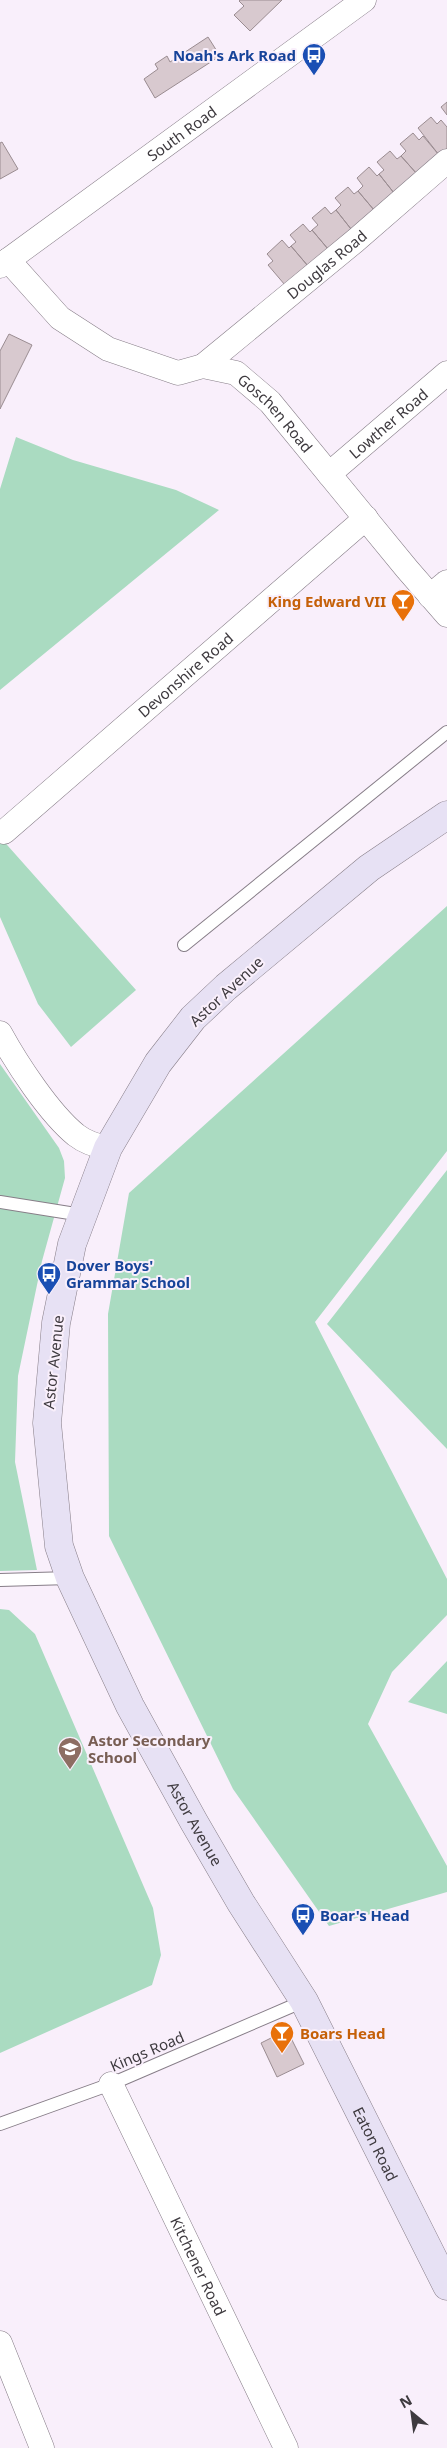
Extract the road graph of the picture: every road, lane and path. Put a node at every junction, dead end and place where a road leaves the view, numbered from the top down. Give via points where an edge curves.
1 (364, 0) edge
2 (447, 162) edge
3 (4, 263) edge
4 (203, 366) junction
5 (447, 373) edge
6 (329, 474) junction
7 (366, 518) junction
8 (439, 589) edge
9 (447, 615) edge
10 (447, 732) edge
11 (447, 814) edge
12 (4, 832) dead end
13 (184, 945) dead end
14 (0, 1033) edge
15 (108, 1148) junction
16 (0, 1202) edge
17 (82, 1215) junction
18 (70, 1578) junction
19 (0, 1580) edge
20 (304, 2001) junction
21 (111, 2084) junction
22 (0, 2124) edge
23 (447, 2286) edge
24 (0, 2344) edge
25 (42, 2448) edge
26 (286, 2448) edge

1 - 3 street, South Road
2 - 4 street, Douglas Road
3 - 4 street, Goschen Road via 60,318 108,349 178,373
4 - 6 street, Goschen Road via 236,373 270,402
5 - 6 street, Lowther Road
6 - 7 street, Goschen Road
7 - 8 street, Goschen Road
7 - 12 street, Devonshire Road
8 - 9 street, Goschen Road
10 - 13 lane
11 - 15 street, Astor Avenue via 369,868 193,1018 158,1063
14 - 15 street via 54,1112 77,1136
15 - 17 street, Astor Avenue
16 - 17 lane
17 - 18 street, Astor Avenue via 72,1244 56,1323 46,1423 59,1546
18 - 19 lane
18 - 20 street, Astor Avenue via 130,1706 189,1814
20 - 21 lane, Kings Road
20 - 23 street, Eaton Road
21 - 22 lane, Kings Road
21 - 26 street, Kitchener Road
24 - 25 street

